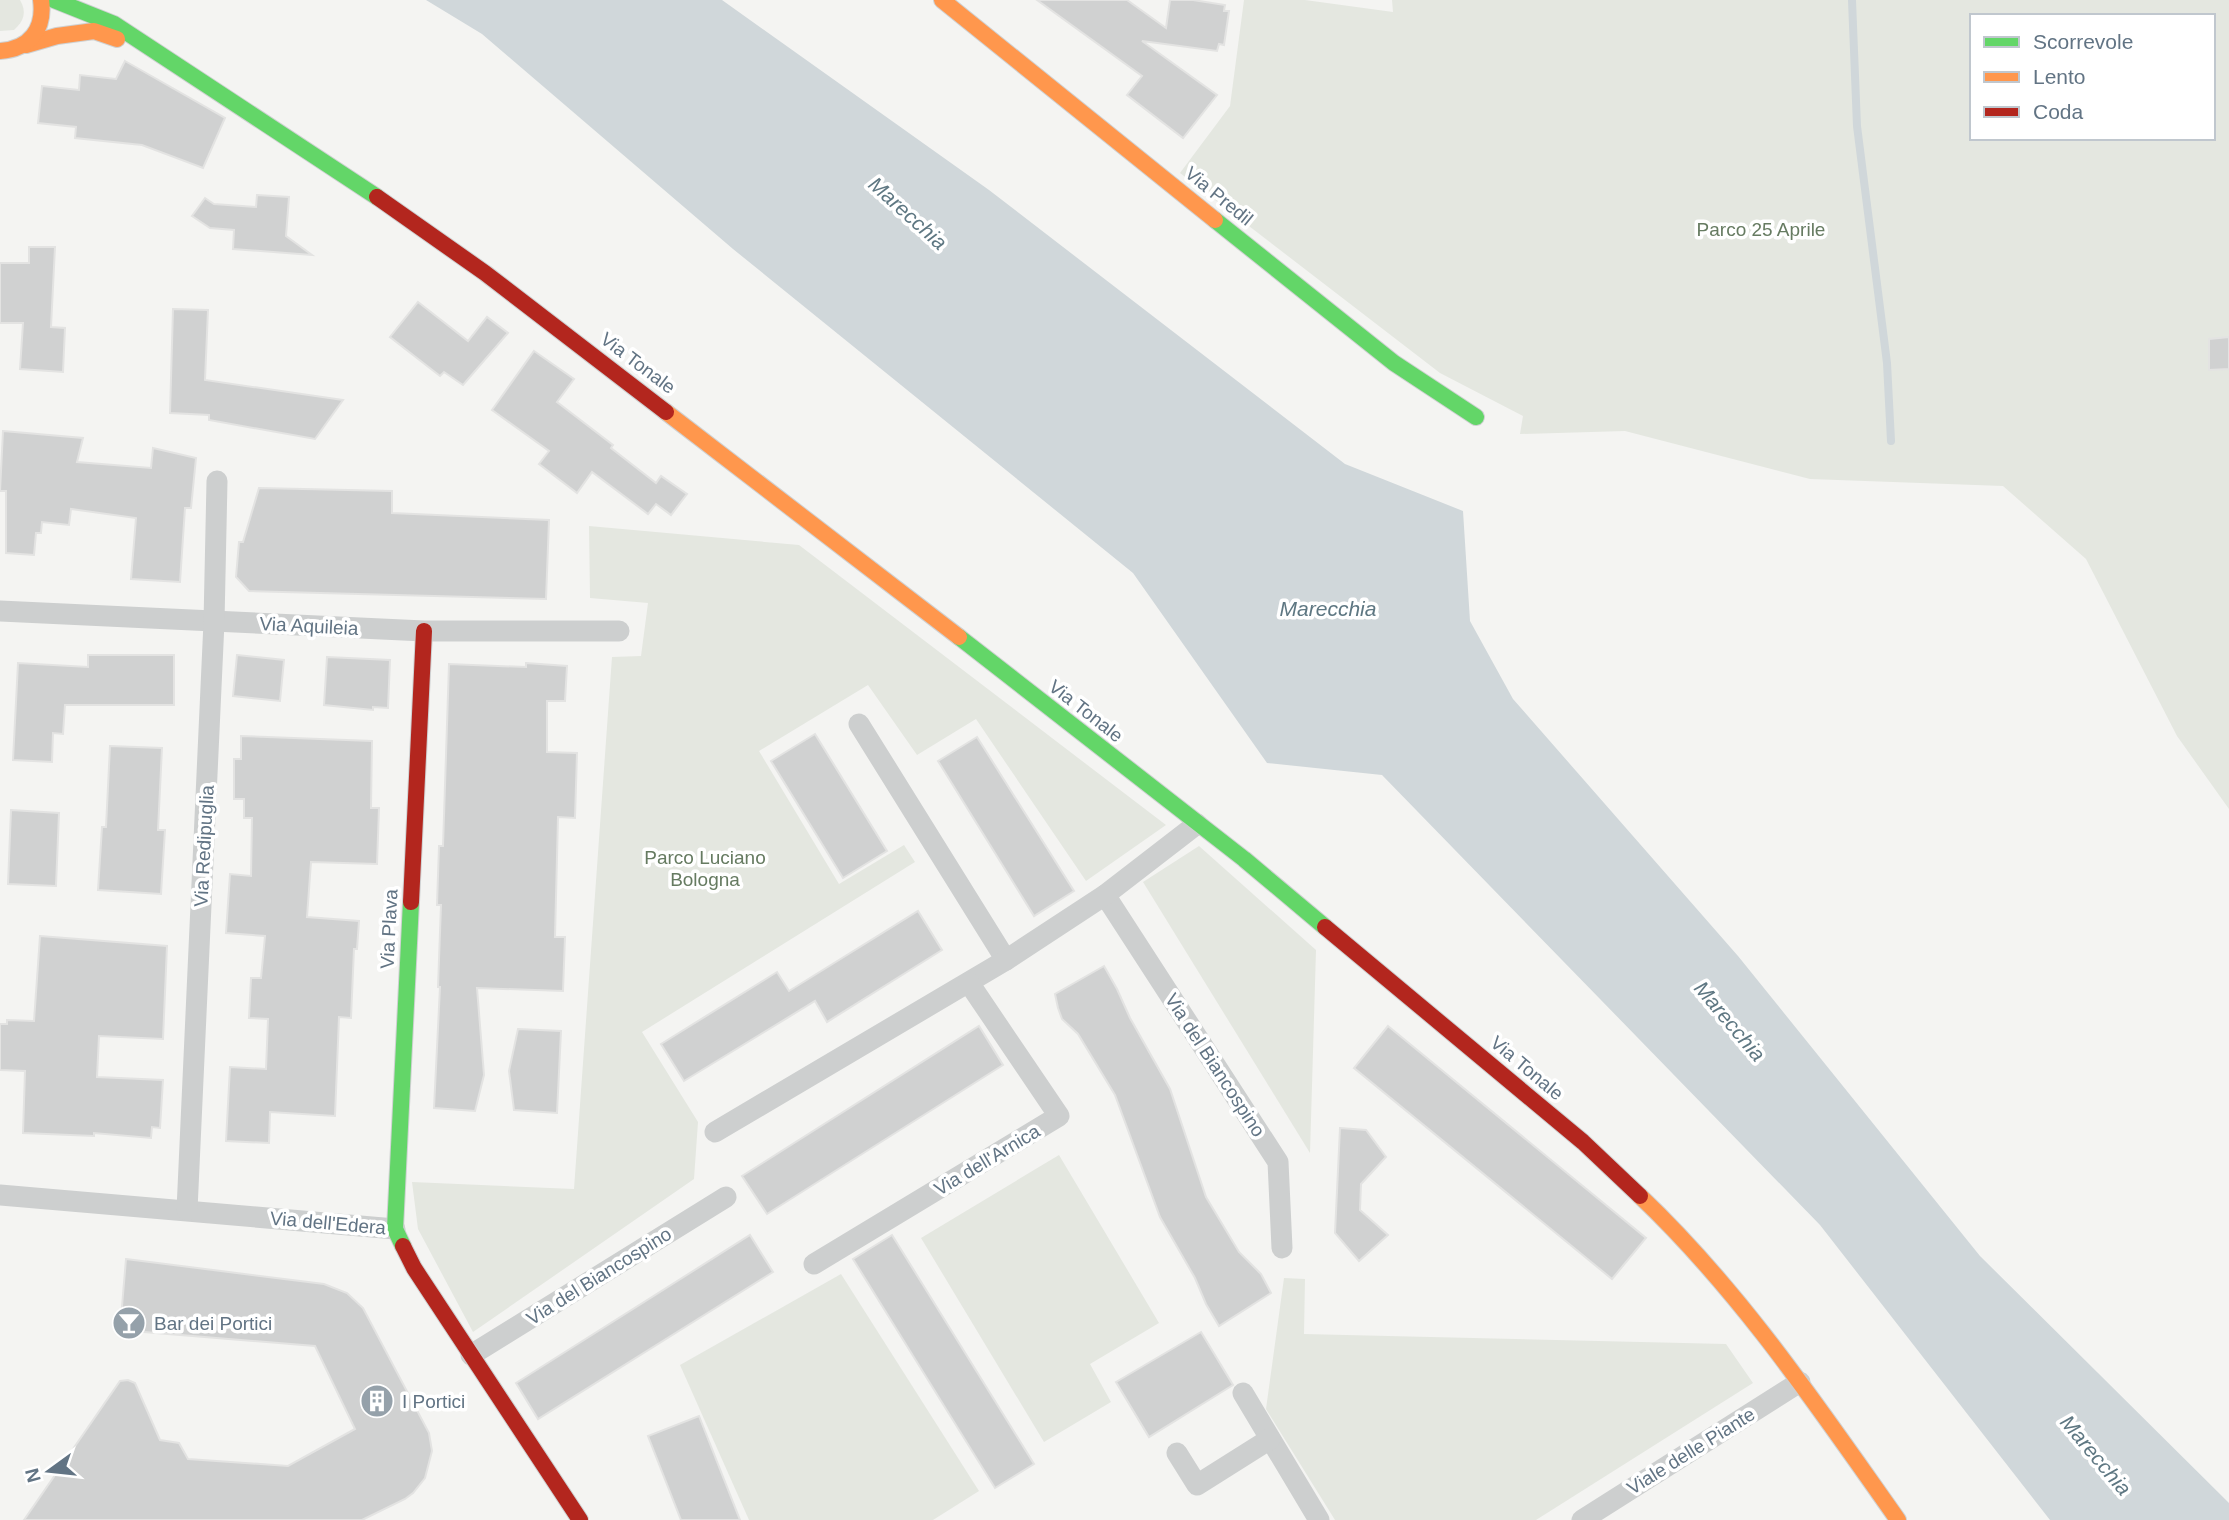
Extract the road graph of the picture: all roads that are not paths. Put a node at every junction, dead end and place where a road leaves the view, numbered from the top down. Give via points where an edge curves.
1 (41, 0) edge
2 (54, 0) edge
3 (942, 0) edge
4 (147, 45) junction
5 (13, 49) edge
6 (0, 70) edge
7 (1476, 417) dead end
8 (217, 481) dead end
9 (0, 611) edge
10 (214, 622) junction
11 (424, 631) junction
12 (619, 631) dead end
13 (859, 724) dead end
14 (1197, 824) junction
15 (1105, 895) junction
16 (1006, 960) junction
17 (969, 983) junction
18 (715, 1132) dead end
19 (0, 1195) edge
20 (726, 1197) dead end
21 (187, 1210) junction
22 (395, 1229) junction
23 (1282, 1248) dead end
24 (814, 1264) dead end
25 (471, 1355) junction
26 (1800, 1382) junction
27 (1243, 1393) dead end
28 (1270, 1439) junction
29 (1177, 1453) dead end
30 (580, 1520) edge
31 (1320, 1520) edge
32 (1582, 1520) edge
33 (1898, 1520) edge

1 - 5 street via 41,26 34,37
2 - 4 street, Via Tonale via 114,24
3 - 7 street, Via Predil via 1394,363
4 - 5 street, Via Tonale via 94,31
4 - 14 street, Via Tonale via 485,272
5 - 6 street
8 - 10 street, Via Redipuglia
9 - 10 street, Via Aquileia
10 - 11 street, Via Aquileia
10 - 21 street, Via Redipuglia
11 - 12 street, Via Aquileia
11 - 22 street, Via Plava
13 - 16 street
14 - 15 street
14 - 26 street, Via Tonale via 1583,1142 1681,1236
15 - 16 street
15 - 23 street, Via del Biancospino via 1278,1162
16 - 17 street
17 - 18 street
17 - 24 street, Via dell'Arnica via 1059,1116
19 - 21 street, Via dell'Edera
20 - 25 street, Via del Biancospino
21 - 22 street, Via dell'Edera
22 - 25 street, Via dell'Edera via 414,1268
25 - 30 street, Via dell'Edera
26 - 32 street, Viale delle Piante
26 - 33 street, Via Tonale
27 - 28 street
28 - 29 street via 1197,1485
28 - 31 street

